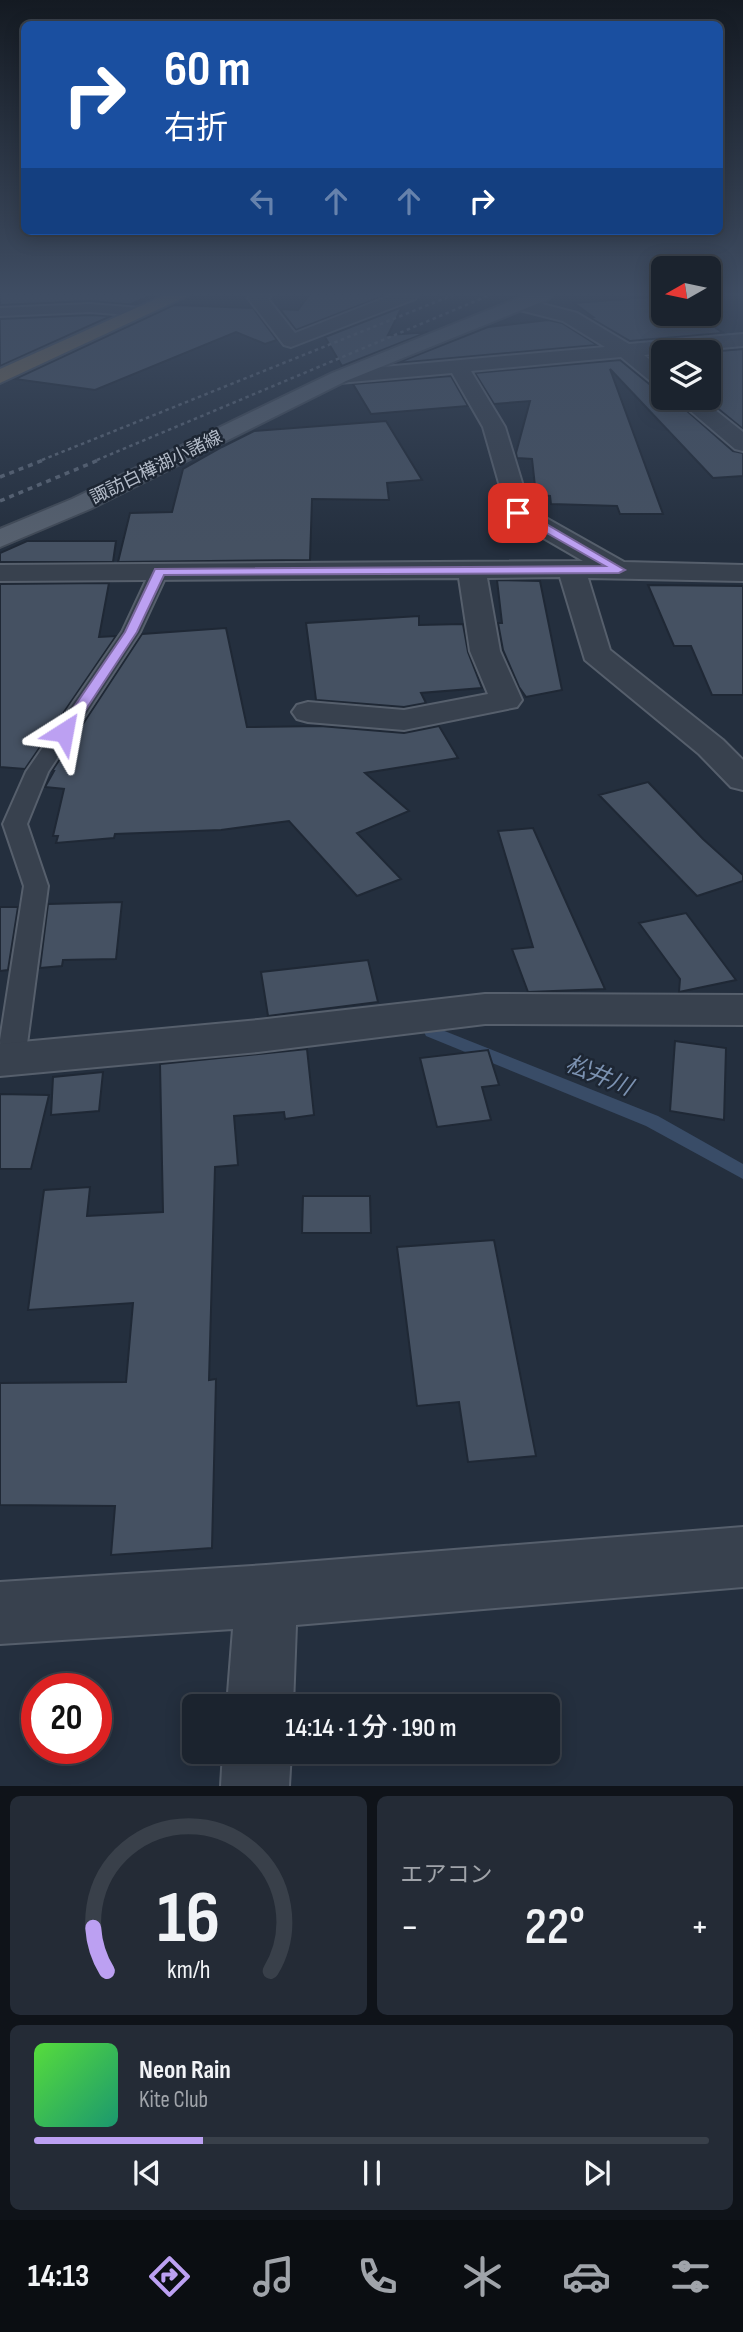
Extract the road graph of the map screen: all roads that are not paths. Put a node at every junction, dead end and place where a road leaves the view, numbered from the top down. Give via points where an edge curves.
1 (336, 378) edge
2 (465, 378) edge
3 (701, 410) edge
4 (743, 444) edge
5 (0, 539) edge
6 (472, 569) junction
7 (572, 569) junction
8 (619, 570) junction
9 (159, 572) junction
10 (0, 573) edge
11 (743, 573) edge
12 (308, 712) dead end
13 (743, 780) edge
14 (743, 1010) edge
15 (5, 1060) edge
16 (743, 1557) edge
17 (266, 1596) junction
18 (0, 1613) edge
19 (261, 1694) edge
20 (256, 1764) edge
21 (255, 1786) edge

1 - 5 main road, 諏訪白樺湖小諸線
2 - 8 street via 494,427 518,513
3 - 4 street
6 - 7 street
6 - 9 street
6 - 12 street via 485,651 506,700 404,720
7 - 8 street
7 - 13 street via 596,654 711,747
8 - 11 street
9 - 10 street
9 - 15 lane via 131,632 37,772 15,824 36,887
14 - 15 street via 485,1009
16 - 17 street
17 - 18 street
17 - 19 street
20 - 21 street

